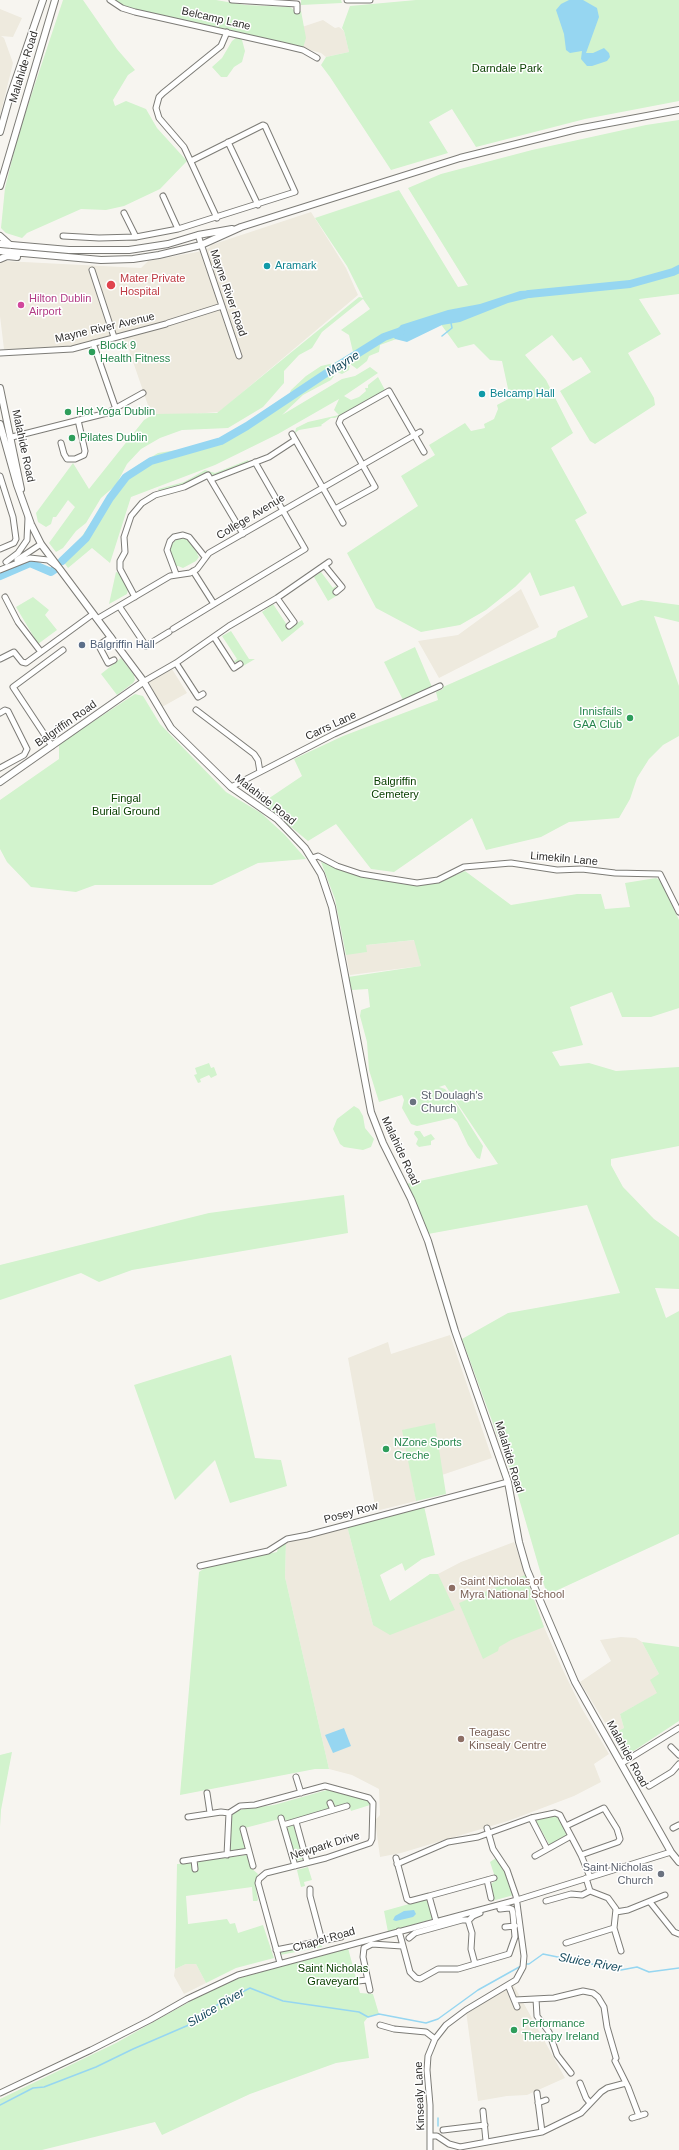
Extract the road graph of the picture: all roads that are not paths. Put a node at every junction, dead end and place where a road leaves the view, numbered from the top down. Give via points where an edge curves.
1 (43, 0) edge
2 (55, 0) edge
3 (110, 0) edge
4 (232, 0) edge
5 (239, 0) edge
6 (347, 0) edge
7 (370, 0) edge
8 (297, 11) dead end
9 (227, 32) junction
10 (317, 58) dead end
11 (679, 110) edge
12 (0, 132) edge
13 (228, 142) junction
14 (191, 161) junction
15 (0, 186) edge
16 (163, 196) dead end
17 (258, 205) junction
18 (124, 213) dead end
19 (217, 218) junction
20 (241, 227) junction
21 (178, 229) junction
22 (0, 236) edge
23 (63, 236) dead end
24 (198, 236) junction
25 (136, 237) junction
26 (0, 244) edge
27 (10, 245) junction
28 (201, 245) junction
29 (0, 251) edge
30 (44, 255) junction
31 (0, 259) edge
32 (92, 270) dead end
33 (222, 306) junction
34 (114, 337) junction
35 (93, 343) junction
36 (0, 353) edge
37 (238, 356) dead end
38 (0, 388) edge
39 (143, 393) dead end
40 (116, 409) junction
41 (78, 420) junction
42 (0, 424) edge
43 (417, 433) junction
44 (292, 434) dead end
45 (12, 437) junction
46 (295, 440) junction
47 (61, 443) dead end
48 (424, 452) dead end
49 (254, 462) junction
50 (363, 465) junction
51 (0, 476) edge
52 (212, 479) junction
53 (322, 487) junction
54 (25, 508) junction
55 (335, 509) junction
56 (282, 510) junction
57 (28, 516) junction
58 (344, 523) dead end
59 (243, 534) junction
60 (41, 544) junction
61 (0, 549) edge
62 (205, 557) junction
63 (6, 562) junction
64 (329, 562) dead end
65 (0, 564) edge
66 (325, 566) junction
67 (60, 569) junction
68 (0, 570) edge
69 (194, 571) junction
70 (176, 574) junction
71 (336, 592) dead end
72 (135, 597) junction
73 (5, 598) dead end
74 (277, 598) junction
75 (214, 604) junction
76 (119, 606) junction
77 (95, 616) junction
78 (288, 626) dead end
79 (111, 637) junction
80 (214, 637) junction
81 (63, 650) dead end
82 (41, 652) junction
83 (0, 659) edge
84 (114, 660) dead end
85 (176, 664) junction
86 (240, 664) dead end
87 (143, 682) junction
88 (440, 686) dead end
89 (203, 694) dead end
90 (196, 710) dead end
91 (0, 713) edge
92 (52, 746) junction
93 (0, 768) edge
94 (260, 772) junction
95 (0, 782) edge
96 (231, 787) junction
97 (312, 858) junction
98 (679, 912) edge
99 (508, 1482) junction
100 (200, 1566) dead end
101 (679, 1728) edge
102 (671, 1747) dead end
103 (679, 1755) edge
104 (622, 1763) junction
105 (679, 1764) edge
106 (296, 1777) dead end
107 (649, 1786) dead end
108 (301, 1792) junction
109 (207, 1794) dead end
110 (330, 1803) dead end
111 (347, 1806) dead end
112 (333, 1810) junction
113 (210, 1813) junction
114 (229, 1813) junction
115 (188, 1817) dead end
116 (281, 1818) dead end
117 (531, 1818) junction
118 (296, 1822) junction
119 (679, 1824) edge
120 (283, 1825) junction
121 (566, 1826) junction
122 (487, 1828) dead end
123 (673, 1828) dead end
124 (243, 1829) dead end
125 (488, 1834) junction
126 (571, 1836) junction
127 (547, 1849) junction
128 (249, 1851) junction
129 (671, 1852) junction
130 (227, 1855) junction
131 (535, 1856) dead end
132 (581, 1856) junction
133 (396, 1858) dead end
134 (194, 1860) junction
135 (183, 1862) dead end
136 (307, 1862) junction
137 (679, 1862) edge
138 (397, 1864) junction
139 (253, 1866) dead end
140 (294, 1866) junction
141 (195, 1869) dead end
142 (494, 1878) dead end
143 (588, 1878) junction
144 (487, 1880) junction
145 (310, 1889) dead end
146 (590, 1891) junction
147 (665, 1894) dead end
148 (429, 1896) junction
149 (491, 1898) dead end
150 (516, 1900) junction
151 (546, 1901) dead end
152 (650, 1902) junction
153 (500, 1909) dead end
154 (616, 1912) junction
155 (480, 1913) dead end
156 (436, 1921) junction
157 (468, 1921) junction
158 (515, 1926) junction
159 (505, 1927) dead end
160 (614, 1928) junction
161 (399, 1931) junction
162 (679, 1934) edge
163 (341, 1937) dead end
164 (408, 1938) dead end
165 (322, 1941) junction
166 (566, 1943) dead end
167 (402, 1946) junction
168 (276, 1950) junction
169 (620, 1951) dead end
170 (280, 1963) junction
171 (474, 1964) junction
172 (368, 1980) junction
173 (358, 1981) dead end
174 (508, 1985) junction
175 (370, 1990) dead end
176 (536, 1999) junction
177 (515, 2000) junction
178 (517, 2007) dead end
179 (380, 2025) dead end
180 (435, 2039) junction
181 (614, 2051) junction
182 (608, 2052) dead end
183 (571, 2073) dead end
184 (580, 2083) dead end
185 (626, 2083) junction
186 (0, 2093) edge
187 (537, 2093) dead end
188 (546, 2100) dead end
189 (538, 2103) junction
190 (590, 2104) junction
191 (483, 2111) dead end
192 (645, 2114) dead end
193 (638, 2116) junction
194 (632, 2118) dead end
195 (485, 2125) junction
196 (444, 2130) dead end
197 (542, 2132) junction
198 (431, 2136) junction
199 (486, 2141) junction
200 (430, 2150) edge

1 - 12 main road, Malahide Road
2 - 15 main road, Malahide Road
3 - 9 street, Belcamp Lane via 122,8 135,12
4 - 5 street
5 - 8 street via 297,4
6 - 7 street
9 - 10 street, Belcamp Lane via 303,50
9 - 14 street via 221,46 163,93 157,102 159,118 184,147
11 - 20 main road via 617,120 518,143
13 - 14 street
13 - 17 street
13 - 17 street via 262,125 265,126 295,192
14 - 19 street
16 - 21 street
17 - 19 street
18 - 25 street
19 - 21 street
20 - 24 main road
20 - 28 main road
21 - 25 street
22 - 27 main road
23 - 25 street
24 - 27 main road via 129,250 76,250
24 - 28 street, Mayne River Road
26 - 27 main road
28 - 30 main road via 133,259 101,260
28 - 33 street, Mayne River Road
29 - 30 main road
30 - 31 main road via 35,258 8,256
32 - 34 street
33 - 34 street, Mayne River Avenue
33 - 37 street, Mayne River Road
34 - 35 street, Mayne River Avenue
35 - 36 street, Mayne River Avenue via 56,350
35 - 40 street
38 - 45 main road, Malahide Road
39 - 40 street
40 - 41 street
41 - 45 street
41 - 47 street via 84,455 67,459
42 - 54 main road, Malahide Road
43 - 48 street
43 - 50 street, College Avenue
43 - 50 street via 388,389 339,420
44 - 46 street
45 - 54 main road, Malahide Road
46 - 49 street via 279,451
46 - 53 street
49 - 52 street
49 - 56 street
50 - 53 street, College Avenue
50 - 55 street via 375,487
51 - 61 street via 13,517 16,539 14,543
52 - 59 street
52 - 72 street via 206,475 184,486 155,495 142,503 131,516 124,537 125,552 120,561 120,569
53 - 55 street
53 - 56 street, College Avenue
54 - 57 main road, Malahide Road
55 - 58 street
56 - 59 street, College Avenue
56 - 75 street via 305,549
57 - 60 main road, Malahide Road
57 - 63 street via 28,540 18,553
59 - 62 street, College Avenue
60 - 63 street
60 - 67 main road, Malahide Road
60 - 68 street
62 - 69 street, College Avenue
62 - 70 street via 189,537 174,537 167,550
63 - 65 street
64 - 66 street
66 - 71 street via 342,587
66 - 74 street
67 - 68 street via 48,560 30,558
67 - 77 main road, Malahide Road
69 - 70 street
69 - 75 street
70 - 72 street
72 - 76 street
73 - 82 street via 18,622
74 - 78 street via 294,622
74 - 80 street
75 - 76 street via 146,646
76 - 77 street
77 - 79 main road, Malahide Road
77 - 82 street
79 - 84 street via 102,643 100,648 108,663
79 - 87 main road, Malahide Road
80 - 85 street
80 - 86 street via 234,668
81 - 92 street via 13,687
82 - 83 street via 26,663 14,652
85 - 87 street
85 - 89 street via 198,697
87 - 92 main road, Balgriffin Road
87 - 96 main road, Malahide Road via 171,728
88 - 94 street, Carrs Lane via 334,734
90 - 94 street via 254,754
91 - 93 street via 8,711 27,750 24,755
92 - 95 main road, Balgriffin Road
94 - 96 street, Carrs Lane
96 - 97 main road, Malahide Road via 277,819
97 - 98 street, Limekiln Lane via 318,856 361,874 417,883 438,880 464,867 511,863 557,870 660,874
97 - 99 main road, Malahide Road via 321,874 332,907 371,1112 428,1241 455,1331
99 - 100 street, Posey Row via 287,1539 268,1551
99 - 104 main road, Malahide Road via 519,1542 530,1577 575,1682
101 - 104 street
102 - 103 street
104 - 129 main road, Malahide Road
105 - 107 street via 672,1772
106 - 108 street
108 - 114 street, Newpark Drive via 255,1805 240,1806
108 - 136 street, Newpark Drive via 325,1786 370,1798 373,1803 370,1843
109 - 113 street
110 - 112 street
111 - 112 street
112 - 118 street
113 - 114 street
113 - 115 street
114 - 130 street
116 - 120 street
117 - 121 street via 557,1814
117 - 125 street
117 - 127 street
118 - 120 street
118 - 136 street
119 - 123 street
120 - 140 street
121 - 126 street
121 - 132 street via 604,1808 617,1829 618,1842
122 - 125 street, Kinsealy Lane
124 - 128 street
125 - 138 street via 448,1842
125 - 150 street, Kinsealy Lane via 493,1849 510,1879
126 - 127 street
126 - 132 street
127 - 131 street
128 - 130 street
128 - 139 street
129 - 137 main road, Malahide Road
129 - 143 street, Chapel Road
130 - 134 street
132 - 143 street
133 - 138 street
134 - 135 street
134 - 141 street
136 - 140 street, Newpark Drive
138 - 148 street via 408,1900
140 - 168 street, Newpark Drive via 266,1873 258,1883
142 - 144 street
143 - 146 street
143 - 150 street, Chapel Road
144 - 148 street
144 - 149 street
145 - 165 street
146 - 151 street via 582,1895 571,1894
146 - 154 street via 608,1898
147 - 152 street
148 - 156 street
150 - 156 street, Chapel Road
150 - 174 street, Kinsealy Lane via 524,1962 520,1976
152 - 154 street
152 - 162 street via 674,1932
153 - 158 street via 512,1909
154 - 160 street
155 - 157 street
156 - 161 street, Chapel Road
157 - 164 street via 462,1920 414,1933
157 - 171 street via 472,1933 471,1949
158 - 159 street
158 - 171 street via 515,1937 509,1954
160 - 166 street
160 - 169 street
161 - 167 street
161 - 170 street, Chapel Road
163 - 165 street
165 - 168 street
167 - 171 street via 410,1972 416,1978 423,1978 438,1969 455,1969
167 - 172 street via 372,1944 364,1948 363,1957
168 - 170 street, Newpark Drive
170 - 186 street, Chapel Road via 238,1975 215,1985 91,2050
172 - 173 street
172 - 175 street
174 - 177 street
174 - 180 street, Kinsealy Lane via 466,2010 446,2025
176 - 177 street
176 - 181 street via 557,1998 583,1991 593,1993 604,2007
176 - 183 street via 537,2016 549,2032 557,2055
177 - 178 street
179 - 180 street via 426,2032
180 - 198 street, Kinsealy Lane via 428,2056 427,2070
181 - 182 street
181 - 185 street
184 - 190 street
185 - 190 street via 607,2088
185 - 193 street
187 - 189 street
188 - 189 street
189 - 197 street
190 - 197 street via 570,2120
191 - 195 street
192 - 193 street
193 - 194 street
195 - 196 street
195 - 199 street
197 - 199 street
198 - 199 street via 454,2146
198 - 200 street, Kinsealy Lane

